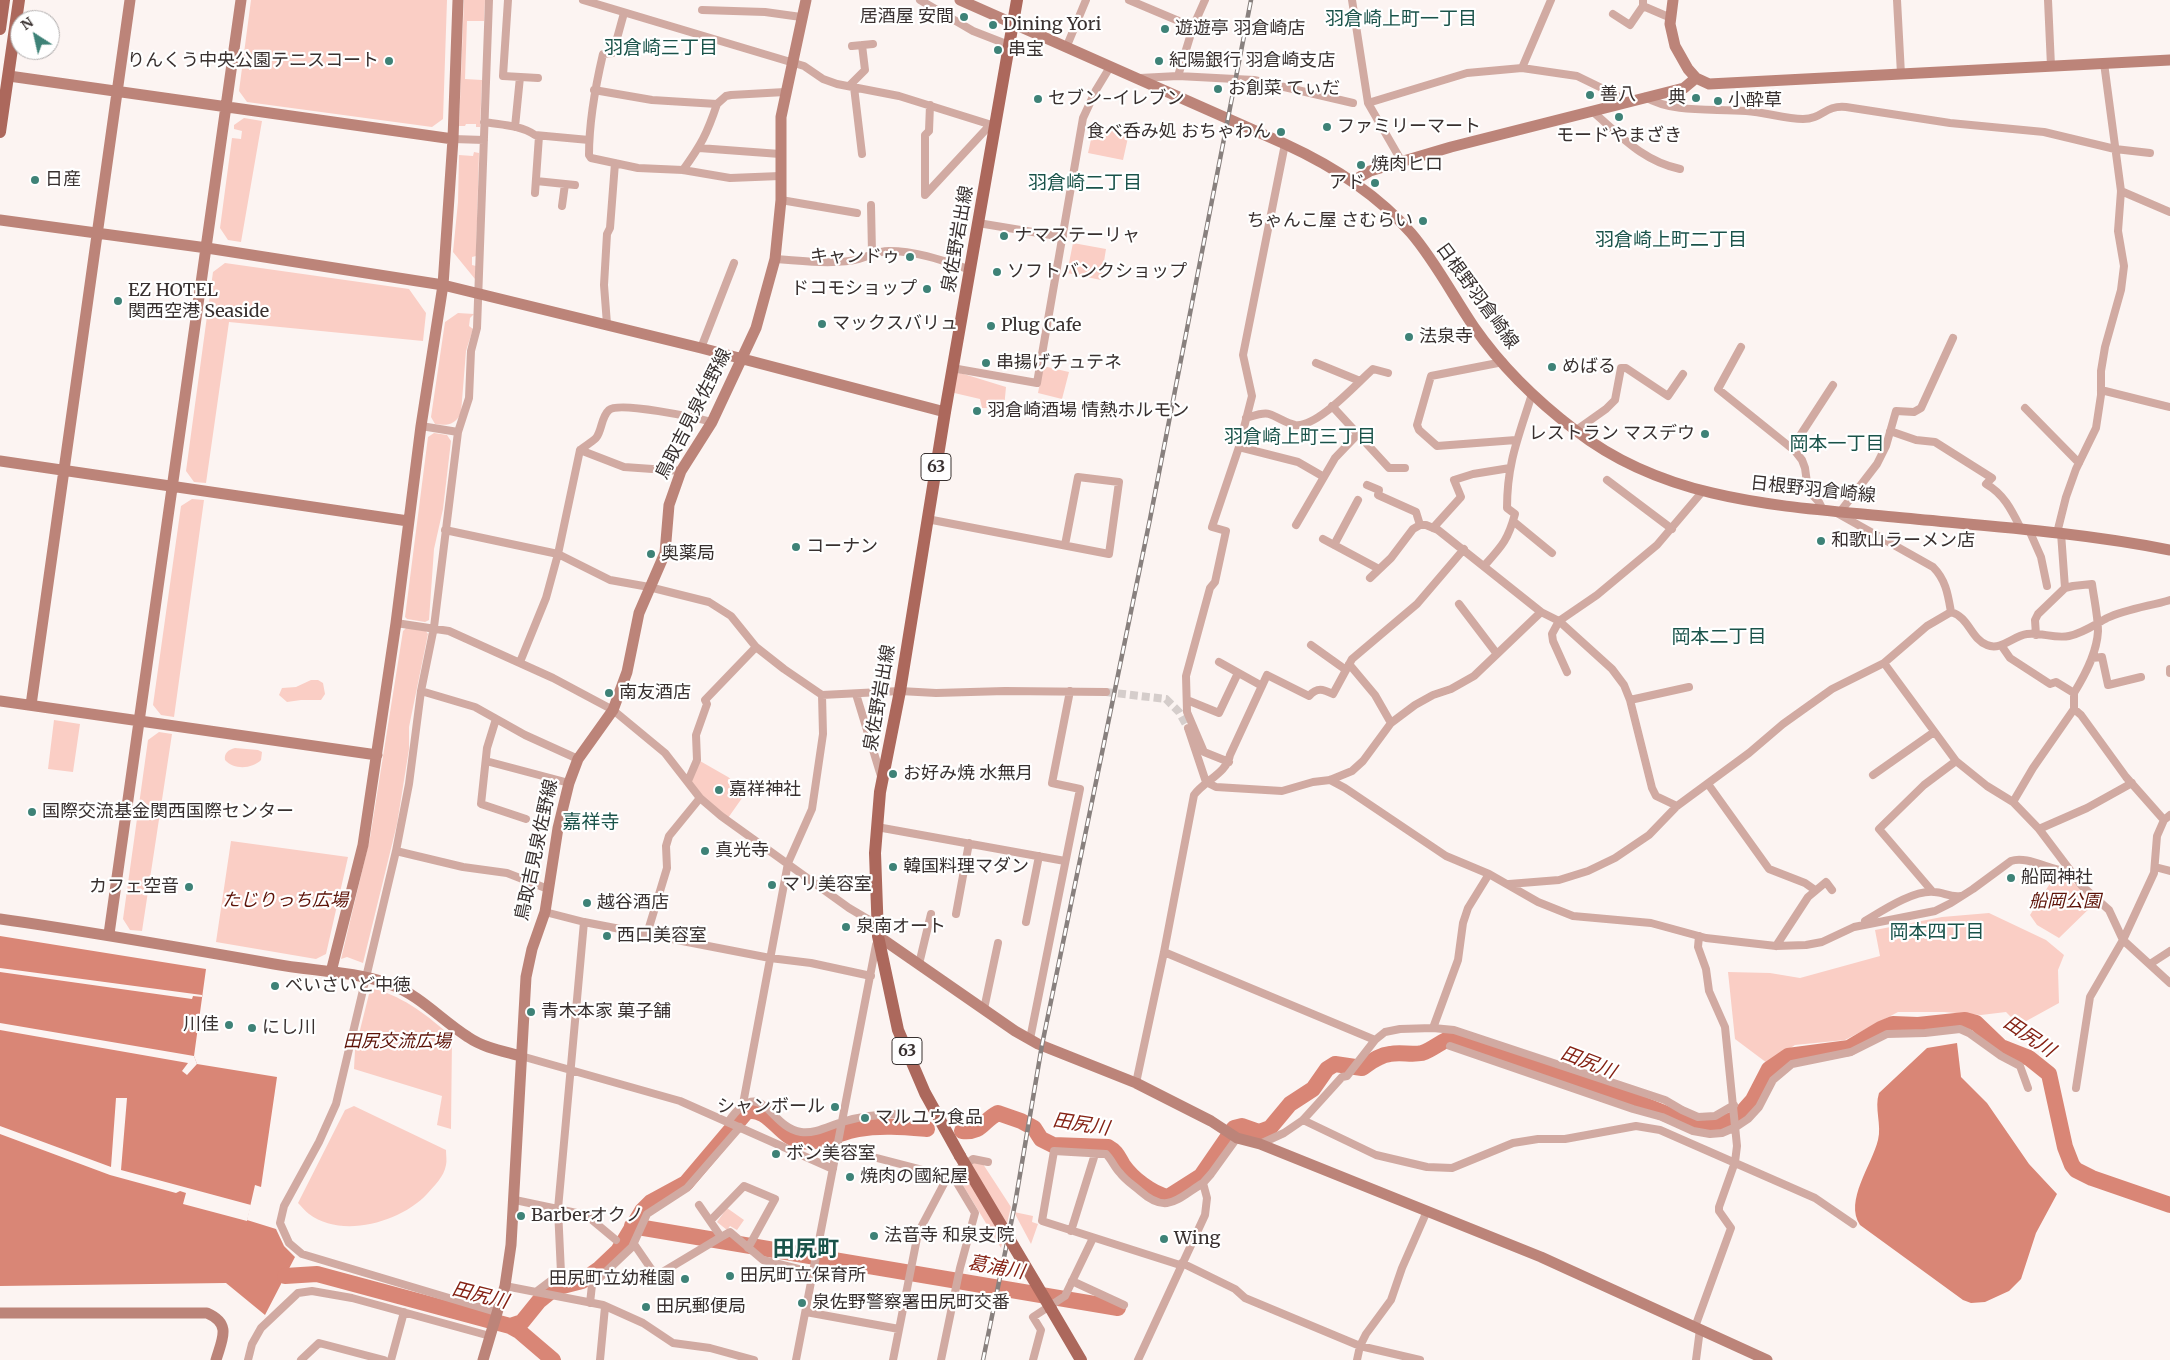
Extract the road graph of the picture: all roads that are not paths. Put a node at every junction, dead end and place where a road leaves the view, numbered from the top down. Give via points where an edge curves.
1 (4, 0) edge
2 (20, 0) edge
3 (130, 0) edge
4 (241, 0) edge
5 (458, 0) edge
6 (489, 0) edge
7 (508, 0) edge
8 (583, 0) edge
9 (806, 0) edge
10 (920, 0) edge
11 (960, 0) edge
12 (1017, 0) edge
13 (1086, 0) edge
14 (1129, 0) edge
15 (1205, 0) edge
16 (1352, 0) edge
17 (1551, 0) edge
18 (1673, 0) edge
19 (1897, 0) edge
20 (2048, 0) edge
21 (1643, 3) edge
22 (702, 10) dead end
23 (624, 13) junction
24 (1612, 14) dead end
25 (801, 17) junction
26 (1670, 18) junction
27 (1013, 24) junction
28 (1193, 27) junction
29 (0, 29) edge
30 (873, 44) dead end
31 (862, 45) junction
32 (1009, 45) junction
33 (852, 46) dead end
34 (1066, 48) junction
35 (2170, 60) edge
36 (2104, 63) junction
37 (791, 64) junction
38 (2051, 66) junction
39 (1110, 67) junction
40 (1522, 68) junction
41 (1901, 74) junction
42 (9, 76) junction
43 (1178, 76) junction
44 (520, 77) junction
45 (538, 78) dead end
46 (1136, 78) junction
47 (1696, 78) junction
48 (851, 87) junction
49 (594, 90) junction
50 (117, 92) junction
51 (785, 92) junction
52 (1645, 97) junction
53 (1625, 102) junction
54 (1353, 103) dead end
55 (1368, 103) junction
56 (716, 104) junction
57 (930, 105) junction
58 (226, 107) junction
59 (1592, 110) junction
60 (484, 122) junction
61 (993, 125) junction
62 (515, 127) junction
63 (0, 132) edge
64 (539, 136) junction
65 (453, 139) junction
66 (484, 140) junction
67 (589, 140) junction
68 (1285, 144) junction
69 (699, 148) junction
70 (2115, 149) junction
71 (2150, 153) dead end
72 (780, 154) junction
73 (862, 154) dead end
74 (1402, 162) junction
75 (615, 163) junction
76 (1680, 169) dead end
77 (683, 170) junction
78 (780, 176) junction
79 (536, 181) junction
80 (1353, 181) junction
81 (565, 184) junction
82 (575, 185) dead end
83 (2120, 191) junction
84 (535, 193) dead end
85 (780, 200) junction
86 (871, 205) dead end
87 (562, 206) dead end
88 (2170, 212) edge
89 (857, 213) dead end
90 (0, 220) edge
91 (978, 223) junction
92 (97, 234) junction
93 (1063, 237) junction
94 (207, 248) junction
95 (872, 253) junction
96 (775, 259) junction
97 (734, 263) dead end
98 (971, 270) junction
99 (443, 285) junction
100 (478, 293) junction
101 (607, 324) junction
102 (1953, 338) dead end
103 (1741, 347) dead end
104 (701, 348) junction
105 (742, 359) junction
106 (1503, 362) junction
107 (1316, 363) dead end
108 (952, 368) junction
109 (1388, 372) dead end
110 (1683, 374) dead end
111 (1360, 381) junction
112 (1833, 385) dead end
113 (2101, 390) junction
114 (1532, 394) junction
115 (1332, 406) junction
116 (2170, 407) edge
117 (2025, 408) dead end
118 (945, 412) junction
119 (1246, 418) junction
120 (712, 422) junction
121 (421, 426) junction
122 (1576, 431) junction
123 (1890, 431) junction
124 (458, 432) junction
125 (1358, 434) junction
126 (1516, 440) junction
127 (1239, 447) junction
128 (1792, 448) junction
129 (580, 450) junction
130 (0, 461) edge
131 (2079, 463) junction
132 (1405, 468) dead end
133 (1510, 468) junction
134 (65, 471) junction
135 (681, 471) junction
136 (1324, 477) junction
137 (1607, 480) dead end
138 (1367, 485) dead end
139 (172, 486) junction
140 (1702, 492) junction
141 (1358, 500) dead end
142 (1833, 511) junction
143 (927, 519) junction
144 (1513, 520) junction
145 (408, 521) junction
146 (1296, 525) dead end
147 (1420, 525) junction
148 (1433, 528) junction
149 (1672, 529) junction
150 (445, 530) junction
151 (2025, 530) junction
152 (2059, 533) junction
153 (1323, 539) dead end
154 (1065, 545) junction
155 (1334, 546) junction
156 (1464, 549) junction
157 (2170, 550) edge
158 (1552, 553) dead end
159 (558, 554) junction
160 (1484, 566) junction
161 (1379, 569) junction
162 (1370, 578) dead end
163 (2046, 586) dead end
164 (649, 587) junction
165 (2065, 588) junction
166 (2170, 600) edge
167 (1459, 604) dead end
168 (1541, 612) junction
169 (1951, 612) junction
170 (1559, 621) junction
171 (396, 623) junction
172 (2097, 624) junction
173 (434, 627) junction
174 (2036, 635) junction
175 (1311, 645) dead end
176 (2001, 645) junction
177 (756, 647) junction
178 (1497, 654) junction
179 (2092, 658) junction
180 (520, 662) junction
181 (1219, 662) dead end
182 (1884, 663) junction
183 (1348, 667) junction
184 (1238, 672) junction
185 (1567, 672) dead end
186 (2141, 678) dead end
187 (1262, 686) junction
188 (1688, 687) dead end
189 (900, 690) junction
190 (422, 691) junction
191 (1070, 691) junction
192 (1106, 692) tunnel mouth
193 (2074, 693) junction
194 (856, 694) junction
195 (822, 695) junction
196 (1187, 700) junction
197 (1630, 700) junction
198 (0, 701) edge
199 (31, 706) junction
200 (2074, 709) junction
201 (613, 710) junction
202 (496, 719) junction
203 (139, 721) junction
204 (1391, 723) junction
205 (1188, 728) tunnel mouth
206 (1934, 732) junction
207 (377, 754) junction
208 (578, 759) junction
209 (486, 761) junction
210 (1956, 761) junction
211 (1229, 762) junction
212 (1873, 775) dead end
213 (1330, 780) junction
214 (688, 781) junction
215 (883, 781) junction
216 (1206, 782) junction
217 (569, 783) junction
218 (2132, 783) junction
219 (1708, 784) junction
220 (700, 798) junction
221 (2013, 802) junction
222 (1677, 806) junction
223 (2167, 818) edge
224 (526, 819) dead end
225 (877, 827) junction
226 (2039, 829) junction
227 (969, 844) junction
228 (396, 851) junction
229 (1039, 856) junction
230 (1065, 861) junction
231 (788, 862) junction
232 (2155, 867) junction
233 (2170, 871) edge
234 (2070, 872) junction
235 (1489, 874) junction
236 (1509, 884) junction
237 (548, 889) junction
238 (1815, 890) junction
239 (1832, 890) dead end
240 (1932, 891) junction
241 (1964, 896) junction
242 (544, 912) junction
243 (931, 914) dead end
244 (956, 914) dead end
245 (0, 919) edge
246 (584, 922) junction
247 (1026, 922) dead end
248 (1854, 927) junction
249 (877, 930) junction
250 (110, 934) junction
251 (647, 934) junction
252 (1699, 936) junction
253 (2123, 940) junction
254 (998, 943) dead end
255 (1776, 946) junction
256 (2170, 951) edge
257 (1164, 952) junction
258 (770, 958) junction
259 (919, 964) junction
260 (2150, 964) junction
261 (331, 972) junction
262 (871, 976) junction
263 (366, 977) junction
264 (2170, 983) edge
265 (984, 1009) junction
266 (1433, 1028) junction
267 (1030, 1039) junction
268 (1375, 1040) junction
269 (1450, 1046) dead end
270 (521, 1056) junction
271 (572, 1069) junction
272 (1136, 1083) junction
273 (2028, 1088) dead end
274 (2076, 1088) dead end
275 (742, 1104) junction
276 (1734, 1105) junction
277 (899, 1114) dead end
278 (1303, 1120) junction
279 (728, 1122) junction
280 (843, 1122) junction
281 (740, 1127) junction
282 (1736, 1127) junction
283 (1235, 1136) junction
284 (1260, 1144) junction
285 (1096, 1154) junction
286 (873, 1157) dead end
287 (988, 1162) dead end
288 (1735, 1162) junction
289 (832, 1170) junction
290 (947, 1178) junction
291 (1203, 1183) junction
292 (515, 1200) junction
293 (699, 1205) dead end
294 (558, 1209) junction
295 (1427, 1211) junction
296 (710, 1221) junction
297 (1853, 1224) dead end
298 (1071, 1231) junction
299 (721, 1237) junction
300 (1093, 1238) junction
301 (616, 1240) dead end
302 (634, 1244) junction
303 (748, 1248) junction
304 (1181, 1264) junction
305 (814, 1273) junction
306 (1072, 1281) junction
307 (504, 1286) junction
308 (536, 1292) junction
309 (590, 1303) junction
310 (1124, 1305) dead end
311 (605, 1307) junction
312 (0, 1312) edge
313 (404, 1312) junction
314 (806, 1312) junction
315 (495, 1314) junction
316 (1698, 1328) junction
317 (899, 1329) junction
318 (491, 1332) junction
319 (1360, 1346) junction
320 (346, 1351) junction
321 (216, 1360) edge
322 (248, 1360) edge
323 (301, 1360) edge
324 (343, 1360) edge
325 (384, 1360) edge
326 (391, 1360) edge
327 (483, 1360) edge
328 (600, 1360) edge
329 (754, 1360) edge
330 (796, 1360) edge
331 (893, 1360) edge
332 (941, 1360) edge
333 (1033, 1360) edge
334 (1081, 1360) edge
335 (1138, 1360) edge
336 (1357, 1360) edge
337 (1420, 1360) edge
338 (1696, 1360) edge
339 (1767, 1360) edge

1 - 29 main road
2 - 42 main road
3 - 50 street
4 - 58 street
5 - 65 street
6 - 60 street
7 - 44 street via 502,76
8 - 23 street
9 - 25 street, 鳥取吉見泉佐野線
10 - 32 street via 973,31
11 - 27 street, 日根野羽倉崎線
12 - 27 main road, 泉佐野岩出線 / 63
13 - 34 street
14 - 28 street
15 - 28 street
16 - 55 street
17 - 40 street
18 - 26 street
19 - 41 street
20 - 38 street
21 - 24 street via 1630,24
21 - 26 street
22 - 25 street
23 - 37 street
23 - 49 street via 612,53 603,54
25 - 37 street, 鳥取吉見泉佐野線
26 - 47 street via 1675,46
27 - 32 main road, 泉佐野岩出線 / 63
27 - 34 street, 日根野羽倉崎線
28 - 43 street
30 - 31 street
31 - 33 street
31 - 48 street via 865,70
32 - 61 main road, 泉佐野岩出線 / 63
34 - 39 street, 日根野羽倉崎線
35 - 36 street
36 - 38 street
36 - 70 street
37 - 48 street via 804,66 823,79
37 - 51 street, 鳥取吉見泉佐野線
38 - 41 street
39 - 46 street, 日根野羽倉崎線
39 - 93 street via 1083,118
40 - 53 street via 1577,76
40 - 55 street via 1467,73
41 - 47 street via 1709,84
42 - 50 street
42 - 63 main road
43 - 46 street
43 - 54 street via 1254,80
44 - 45 street
44 - 62 street
46 - 68 street, 日根野羽倉崎線
47 - 52 street via 1684,88
48 - 57 street
48 - 73 street
49 - 56 street via 652,100
49 - 67 street
50 - 58 street
50 - 92 street
51 - 56 street via 731,95
51 - 72 street, 鳥取吉見泉佐野線
52 - 53 street
52 - 70 street via 1660,105 1803,119 1816,118 1826,109 1836,106 1846,107 1950,123 2044,132
53 - 59 street
55 - 74 street
56 - 69 street via 708,132
57 - 61 street
57 - 61 street via 925,195
58 - 65 street
58 - 94 street
59 - 74 street
59 - 76 street via 1632,148 1669,167
60 - 62 street
60 - 66 street
61 - 91 main road, 泉佐野岩出線 / 63
62 - 64 street
64 - 67 street
64 - 79 street
65 - 66 street
65 - 99 street
66 - 100 street
67 - 75 street via 591,158
68 - 80 street, 日根野羽倉崎線
68 - 119 street via 1243,355 1252,396
69 - 72 street
69 - 77 street
70 - 71 street
70 - 83 street
72 - 78 street, 鳥取吉見泉佐野線
74 - 80 street via 1370,171
75 - 77 street via 638,168
75 - 101 street via 604,285
77 - 78 street via 730,178
78 - 85 street, 鳥取吉見泉佐野線
79 - 81 street
79 - 84 street
80 - 106 street, 日根野羽倉崎線 via 1372,194 1411,234 1476,330
81 - 82 street
81 - 87 street
83 - 88 street
83 - 113 street via 2118,231 2124,266 2105,348
85 - 89 street
85 - 96 street, 鳥取吉見泉佐野線
86 - 95 street
90 - 92 street
91 - 93 street
91 - 98 main road, 泉佐野岩出線 / 63
92 - 94 street
92 - 134 street
93 - 108 street via 1037,382
94 - 99 street
94 - 139 street
95 - 96 street via 859,259 812,262
95 - 98 street via 888,251 926,256
96 - 105 street, 鳥取吉見泉佐野線 via 756,328
97 - 104 street
98 - 108 main road, 泉佐野岩出線 / 63
99 - 100 street
99 - 121 street
100 - 101 street
100 - 124 street via 469,398
101 - 104 street
102 - 123 street via 1921,408 1914,412 1896,411
103 - 128 street via 1718,389
104 - 105 street
105 - 118 street
105 - 120 street, 鳥取吉見泉佐野線
106 - 114 street, 日根野羽倉崎線
106 - 126 street via 1431,376 1417,425 1437,446
107 - 111 street
108 - 118 main road, 泉佐野岩出線 / 63
109 - 111 street via 1373,369
110 - 122 street via 1668,396 1626,368 1621,368 1615,400
111 - 115 street
112 - 128 street
113 - 116 street
113 - 131 street via 2096,428
114 - 122 street, 日根野羽倉崎線
114 - 126 street
115 - 119 street via 1312,422 1302,425 1293,425 1268,413
115 - 125 street
117 - 131 street
118 - 143 main road, 泉佐野岩出線 / 63
119 - 127 street
120 - 129 street via 683,414 613,408 607,411 597,437
120 - 135 street, 鳥取吉見泉佐野線
121 - 124 street
121 - 145 street
122 - 140 street, 日根野羽倉崎線 via 1638,468
123 - 142 street via 1877,464
123 - 151 street via 1916,440 1935,442 1992,478 1986,484 2001,496
124 - 150 street
125 - 132 street via 1389,468
125 - 136 street via 1335,458
126 - 133 street
127 - 136 street via 1298,462
127 - 196 street via 1212,527 1226,531 1186,676
128 - 142 street via 1802,460 1808,490
129 - 135 street via 624,467
129 - 159 street
130 - 134 street
131 - 152 street via 2066,497
133 - 144 street via 1507,508 1515,514
133 - 148 street via 1454,480 1462,497
134 - 139 street
134 - 199 street
135 - 164 street, 鳥取吉見泉佐野線 via 669,506 665,553
136 - 146 street
137 - 149 street
138 - 147 street via 1379,490 1378,495 1416,512
139 - 145 street
139 - 203 street
140 - 142 street, 日根野羽倉崎線 via 1761,504
140 - 149 street
141 - 155 street
142 - 151 street, 日根野羽倉崎線
142 - 169 street via 1933,567 1946,585
143 - 154 street
143 - 189 main road, 泉佐野岩出線 / 63
144 - 158 street
144 - 160 street via 1506,541
145 - 171 street
147 - 148 street
147 - 161 street
148 - 156 street
149 - 170 street via 1597,595
150 - 159 street
150 - 173 street
151 - 152 street, 日根野羽倉崎線
151 - 163 street via 2041,557
152 - 157 street, 日根野羽倉崎線
152 - 165 street
153 - 155 street
154 - 154 street via 1078,478 1119,482 1109,554
155 - 161 street
156 - 160 street
156 - 183 street via 1417,604 1352,659
159 - 164 street via 610,580
159 - 180 street via 546,598
160 - 168 street
161 - 162 street
164 - 177 street via 709,602 731,616
164 - 201 street, 鳥取吉見泉佐野線 via 639,613 627,672
165 - 172 street via 2092,584
165 - 174 street via 2038,614
166 - 172 street
167 - 178 street
168 - 170 street
168 - 178 street
169 - 176 street via 1960,615 1987,645
169 - 182 street via 1927,626
170 - 185 street via 1552,634 1553,641
170 - 197 street via 1612,668
171 - 173 street
171 - 207 street
172 - 174 street via 2067,637
172 - 179 street
173 - 180 street
173 - 190 street
174 - 176 street via 2028,634
175 - 183 street
176 - 193 street via 2010,658 2050,684 2056,682
177 - 195 street
177 - 214 street via 705,700 707,704 696,735 697,760
178 - 204 street via 1474,676 1427,699
179 - 186 street via 2102,657 2108,685
179 - 193 street
180 - 201 street
181 - 184 street
182 - 206 street
182 - 219 street via 1832,689
183 - 187 street via 1333,694 1321,689 1314,690 1309,696 1267,675
183 - 204 street via 1375,695
184 - 187 street
184 - 196 street via 1218,713
187 - 211 street
188 - 197 street
189 - 191 street via 936,693
189 - 194 street
189 - 215 main road, 泉佐野岩出線 / 63
190 - 202 street via 474,707
190 - 228 street
191 - 192 street
191 - 230 street via 1052,784 1080,789
193 - 200 street
194 - 195 street
194 - 215 street
195 - 231 street via 823,734 812,809
196 - 211 street via 1187,712 1204,752
197 - 222 street via 1652,788 1656,796
198 - 199 street
199 - 203 street
200 - 218 street
200 - 221 street
201 - 208 street, 鳥取吉見泉佐野線
201 - 214 street via 665,753
202 - 208 street
202 - 209 street
203 - 207 street
203 - 250 street
204 - 213 street via 1352,771
205 - 216 street
206 - 210 street
206 - 212 street
207 - 261 street via 363,845
208 - 217 street, 鳥取吉見泉佐野線
209 - 217 street
209 - 224 street via 481,804
210 - 221 street
210 - 240 street via 1924,785 1879,829
211 - 216 street
213 - 216 street via 1282,791 1216,787
213 - 235 street via 1446,856
214 - 220 street
215 - 225 main road, 泉佐野岩出線 / 63
216 - 257 street via 1194,795
217 - 237 street, 鳥取吉見泉佐野線
218 - 223 street
218 - 226 street
219 - 222 street
219 - 238 street via 1769,870
220 - 231 street
220 - 251 street via 669,836 667,868
221 - 226 street
222 - 236 street via 1636,845 1588,871 1559,880
223 - 232 street via 2157,836
225 - 227 street
225 - 249 main road, 泉佐野岩出線 / 63
226 - 234 street
227 - 229 street
227 - 244 street
228 - 237 street via 463,867 507,873
228 - 263 street
229 - 230 street
229 - 247 street
230 - 267 street
231 - 249 street
231 - 258 street
232 - 233 street
232 - 253 street
234 - 241 street via 2017,858
234 - 253 street via 2109,910
235 - 236 street
235 - 266 street via 1468,908 1458,960
236 - 252 street via 1538,902 1573,916 1651,923
237 - 242 street, 鳥取吉見泉佐野線
238 - 239 street via 1826,882
238 - 255 street
240 - 241 street
240 - 248 street via 1897,903
241 - 248 street via 1935,911
242 - 246 street
242 - 270 street, 鳥取吉見泉佐野線 via 526,977
243 - 259 street
245 - 250 street
246 - 251 street
246 - 271 street
248 - 255 street via 1822,942
249 - 259 street
249 - 262 street
249 - 334 main road, 泉佐野岩出線 / 63, bridge via 898,1030 925,1093
250 - 261 street
251 - 258 street
252 - 255 street
252 - 276 street via 1698,947 1709,991 1725,1026
253 - 260 street
253 - 274 street via 2090,997
254 - 265 street
256 - 260 street
257 - 268 street
257 - 272 street
258 - 262 street
258 - 275 street
259 - 265 street
260 - 264 street
261 - 263 street
262 - 280 street
263 - 270 street via 424,1002 470,1039
263 - 315 street via 336,1104 284,1206 280,1223 289,1242 302,1254
265 - 267 street
266 - 268 street via 1385,1032
266 - 276 street via 1454,1030 1652,1095 1698,1116 1715,1116
267 - 272 street
268 - 278 street via 1347,1076 1342,1077
269 - 282 street via 1662,1117 1693,1131 1710,1134
270 - 271 street
270 - 292 street, 鳥取吉見泉佐野線
271 - 279 street via 680,1101
271 - 294 street
272 - 283 street
273 - 282 street via 2020,1066 1960,1029 1887,1034 1851,1052 1792,1064 1773,1080 1759,1107
275 - 279 street
275 - 280 street via 753,1101 760,1104 799,1132 815,1132
276 - 282 street
277 - 280 street via 876,1114
278 - 284 street
278 - 288 street via 1376,1155 1427,1167 1452,1168 1513,1143 1538,1139 1565,1140 1636,1126 1665,1132
279 - 281 street
280 - 289 street
281 - 289 street
281 - 302 street via 687,1188 646,1214
282 - 288 street
283 - 284 street
283 - 291 street
284 - 295 street
285 - 291 street via 1106,1154 1122,1176 1159,1204 1176,1200
285 - 298 street
285 - 298 street via 1054,1151 1042,1221
286 - 290 street
287 - 290 street via 973,1159
288 - 297 street via 1815,1198
288 - 316 street via 1719,1207 1731,1228
289 - 305 street
290 - 317 street via 918,1233
290 - 332 street via 954,1178 975,1213
291 - 304 street via 1207,1198 1205,1215
292 - 294 street
292 - 307 street, 鳥取吉見泉佐野線 via 512,1245
293 - 296 street
294 - 301 street via 586,1215
294 - 308 street via 561,1273
295 - 316 street via 1540,1257
295 - 319 street via 1391,1300
296 - 299 street
296 - 303 street via 744,1186 775,1199
298 - 300 street
299 - 302 street via 656,1276
299 - 303 street via 730,1232
300 - 304 street
300 - 306 street
302 - 309 street via 592,1285
303 - 305 street via 763,1260
304 - 319 street via 1235,1289 1245,1298
304 - 335 street
305 - 314 street
306 - 310 street
306 - 333 street via 1065,1296 1033,1317 1042,1330
307 - 308 street
307 - 315 street, 鳥取吉見泉佐野線
308 - 309 street
309 - 311 street
311 - 328 street
311 - 329 street via 643,1323 673,1342
312 - 321 street via 207,1313 216,1317 224,1331
313 - 318 street
313 - 322 street via 312,1291 298,1293 261,1328
313 - 326 street
314 - 317 street
314 - 330 street
315 - 318 street, 鳥取吉見泉佐野線
316 - 338 street
316 - 339 street
317 - 331 street
318 - 327 street, 鳥取吉見泉佐野線
319 - 336 street
319 - 337 street
320 - 323 street via 319,1343
320 - 324 street
320 - 325 street

